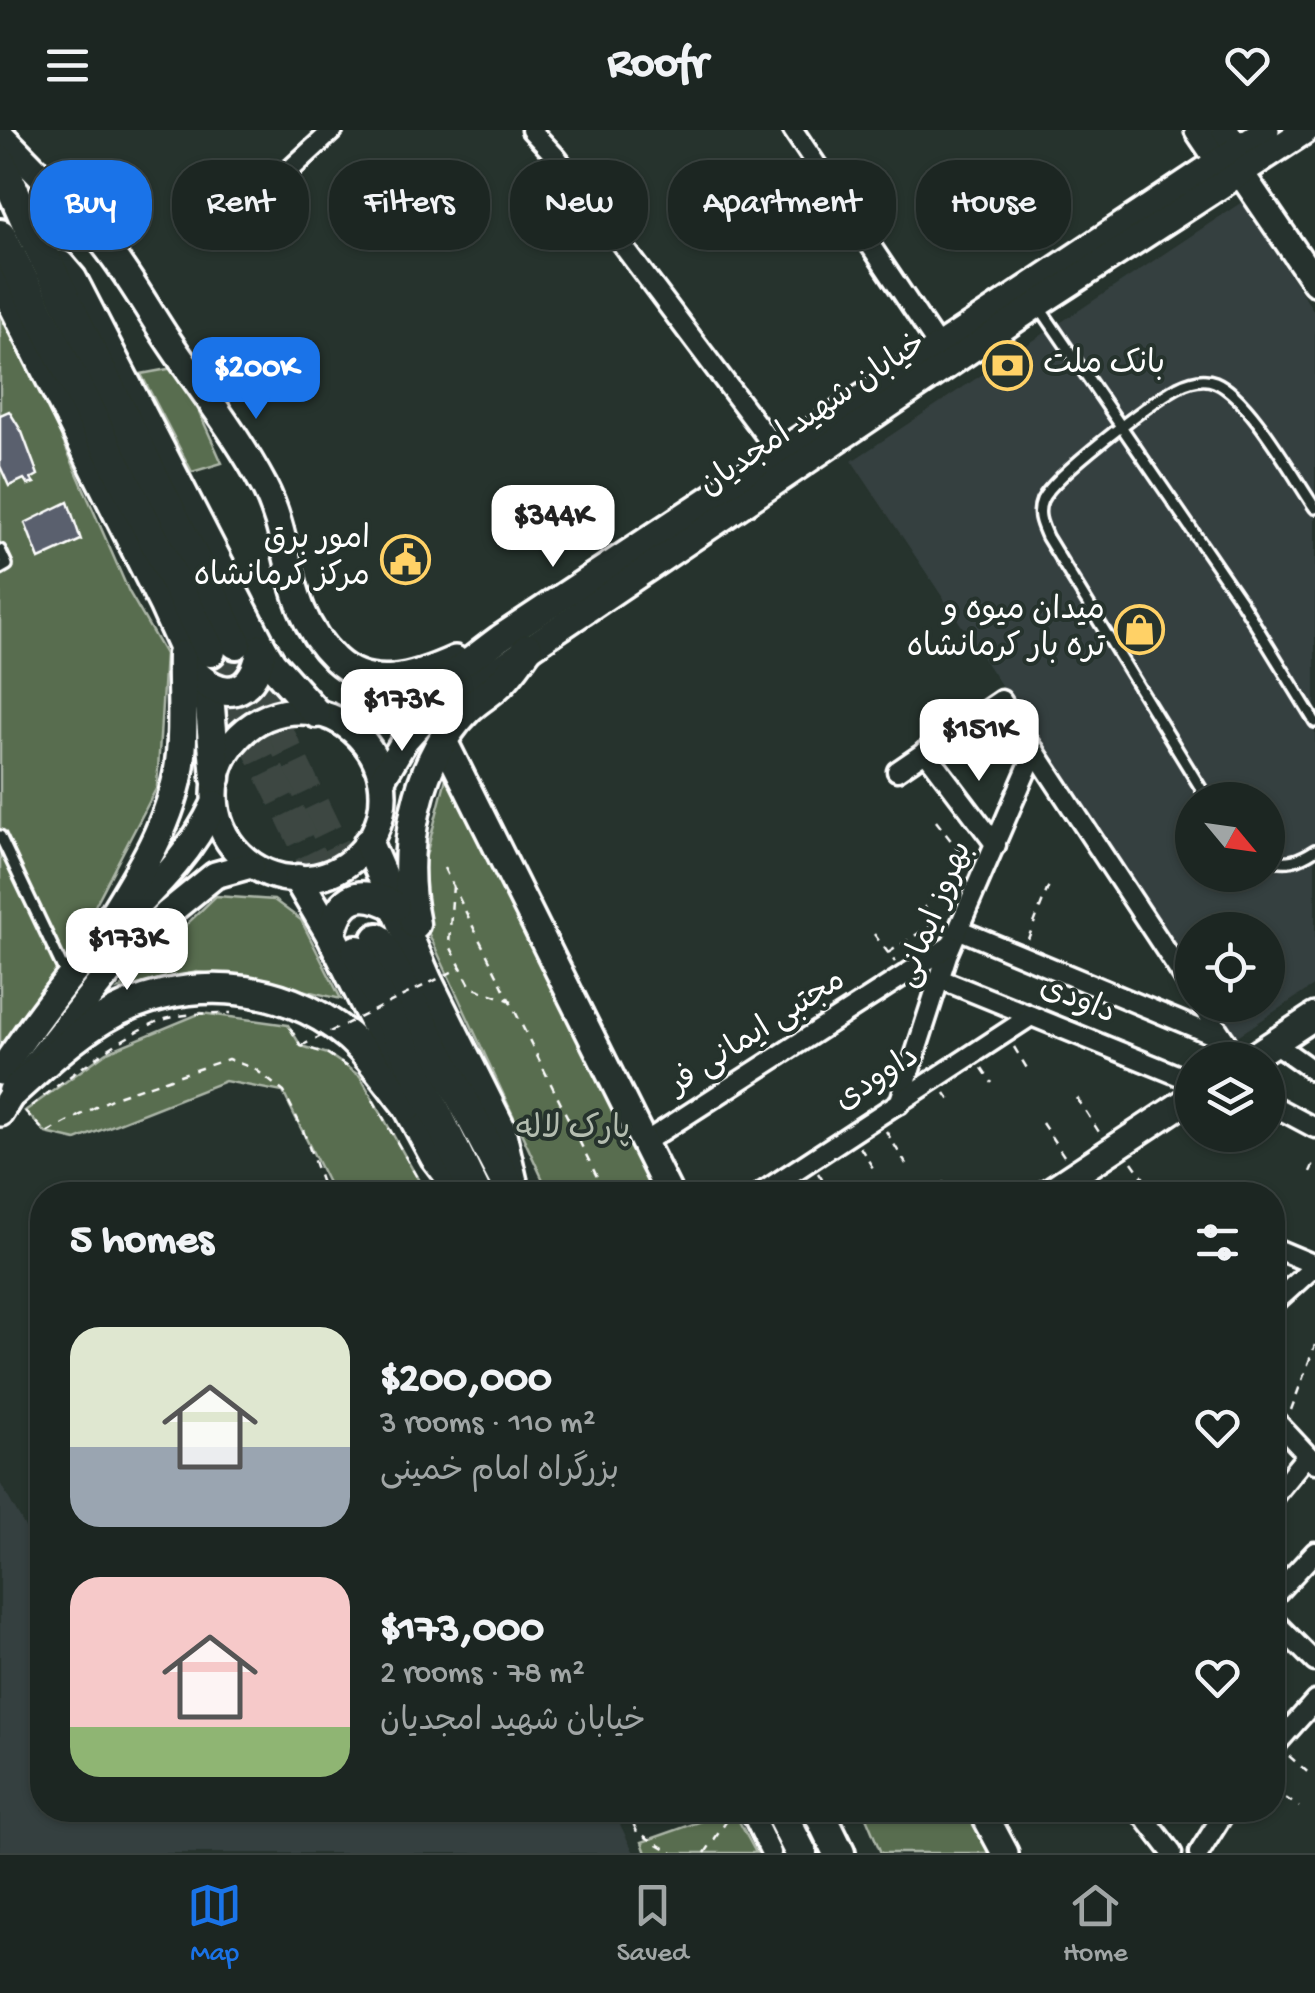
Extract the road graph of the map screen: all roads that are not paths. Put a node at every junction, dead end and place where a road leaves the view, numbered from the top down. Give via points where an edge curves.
1 (333, 130) edge
2 (531, 130) edge
3 (793, 130) edge
4 (1198, 130) edge
5 (1266, 130) edge
6 (1306, 130) edge
7 (0, 134) edge
8 (1230, 153) edge
9 (301, 160) edge
10 (0, 161) edge
11 (14, 230) edge
12 (0, 278) edge
13 (1315, 282) edge
14 (1038, 304) junction
15 (945, 355) junction
16 (1121, 428) junction
17 (785, 462) junction
18 (1315, 508) edge
19 (0, 550) edge
20 (0, 569) edge
21 (500, 638) junction
22 (528, 648) junction
23 (217, 652) junction
24 (328, 717) junction
25 (1315, 722) edge
26 (444, 741) junction
27 (1035, 751) junction
28 (925, 752) junction
29 (896, 771) dead end
30 (382, 780) junction
31 (1197, 782) edge
32 (216, 790) junction
33 (0, 836) edge
34 (368, 843) junction
35 (996, 845) junction
36 (1315, 850) edge
37 (1285, 863) edge
38 (251, 865) junction
39 (176, 866) junction
40 (298, 880) junction
41 (199, 888) junction
42 (395, 906) junction
43 (957, 937) junction
44 (355, 942) junction
45 (88, 956) junction
46 (1175, 964) edge
47 (940, 979) junction
48 (68, 980) junction
49 (427, 980) junction
50 (1030, 1016) junction
51 (1315, 1016) edge
52 (1213, 1022) edge
53 (1225, 1040) joint
54 (1276, 1042) edge
55 (1285, 1051) edge
56 (1315, 1072) edge
57 (1175, 1075) edge
58 (4, 1092) edge
59 (899, 1104) junction
60 (408, 1107) junction
61 (1175, 1108) edge
62 (1285, 1112) edge
63 (1315, 1128) edge
64 (645, 1142) junction
65 (454, 1182) edge
66 (470, 1182) edge
67 (506, 1182) edge
68 (511, 1182) edge
69 (664, 1182) edge
70 (776, 1182) edge
71 (1063, 1182) edge
72 (1285, 1253) edge
73 (1315, 1265) edge
74 (1285, 1294) edge
75 (1285, 1431) edge
76 (1311, 1459) edge
77 (1285, 1485) edge
78 (1315, 1552) edge
79 (1285, 1584) edge
80 (1285, 1632) edge
81 (1315, 1662) edge
82 (1315, 1701) edge
83 (1285, 1736) edge
84 (756, 1822) edge
85 (786, 1822) edge
86 (824, 1822) edge
87 (988, 1822) edge
88 (1148, 1822) edge
89 (1218, 1822) edge
90 (771, 1853) edge
91 (801, 1853) edge
92 (839, 1853) edge
93 (1004, 1853) edge
94 (1172, 1853) edge
95 (1199, 1853) edge

1 - 9 street
2 - 17 street
3 - 15 street
4 - 8 main road
5 - 8 main road, خیابان شهید امجدیان
6 - 8 main road, خیابان شهید امجدیان
7 - 21 main road via 102,241 238,444 280,521 294,598 336,660 364,679 394,680
8 - 13 main road
8 - 14 main road, خیابان شهید امجدیان
8 - 15 main road, خیابان شهید امجدیان
10 - 11 highway
11 - 23 highway
11 - 23 main road via 72,278
12 - 23 main road
14 - 15 main road, خیابان شهید امجدیان
14 - 16 lane
15 - 17 main road, خیابان شهید امجدیان
16 - 18 lane via 1178,387 1211,380 1237,396
16 - 25 lane
16 - 31 lane via 1063,475 1043,497 1039,518
17 - 21 main road, خیابان شهید امجدیان
17 - 22 main road, خیابان شهید امجدیان
19 - 20 lane via 8,565
21 - 24 main road, خیابان شهید امجدیان via 410,704 388,714
22 - 26 main road
22 - 30 main road, خیابان شهید امجدیان via 422,721
23 - 24 main road via 271,664
23 - 32 main road via 210,707
23 - 45 main road via 165,816
24 - 30 main road via 359,736
24 - 32 main road via 290,712 264,718 226,753
26 - 49 main road via 415,811 409,851 410,900
26 - 64 main road
27 - 28 street via 1000,700
27 - 35 street, بهروز ایمانی
27 - 46 street
28 - 29 street
28 - 35 street
30 - 34 main road
32 - 38 main road via 221,827
32 - 39 main road via 202,830
33 - 48 lane
34 - 40 main road via 337,869
34 - 42 main road
35 - 43 street, بهروز ایمانی
36 - 37 lane
38 - 40 main road
38 - 41 main road via 215,875
39 - 41 main road via 194,870
39 - 45 main road
40 - 44 main road
41 - 58 main road via 116,962
42 - 44 main road via 360,894 345,902 335,917
42 - 49 main road
43 - 47 street, بهروز ایمانی
43 - 53 street via 1022,955
43 - 64 street, مجتبی ایمانی فر
44 - 60 main road
44 - 66 highway
44 - 67 highway
45 - 48 main road
47 - 50 street, داودی
47 - 59 street, بهروز ایمانی
48 - 58 main road
49 - 68 main road via 500,1127
50 - 57 street, داودی
50 - 59 street, داوودی
51 - 54 main road
52 - 53 street
55 - 56 street
58 - 60 main road via 104,1018 162,994 203,988 257,992 317,1014 349,1037
59 - 70 street, داوودی
60 - 65 main road
61 - 71 main road
62 - 63 street
64 - 69 main road
72 - 73 street
73 - 74 street
75 - 76 street
76 - 77 street
78 - 79 street
80 - 81 street
82 - 83 street
84 - 90 street
85 - 91 highway
86 - 92 highway
87 - 93 main road
88 - 94 street
89 - 95 street

